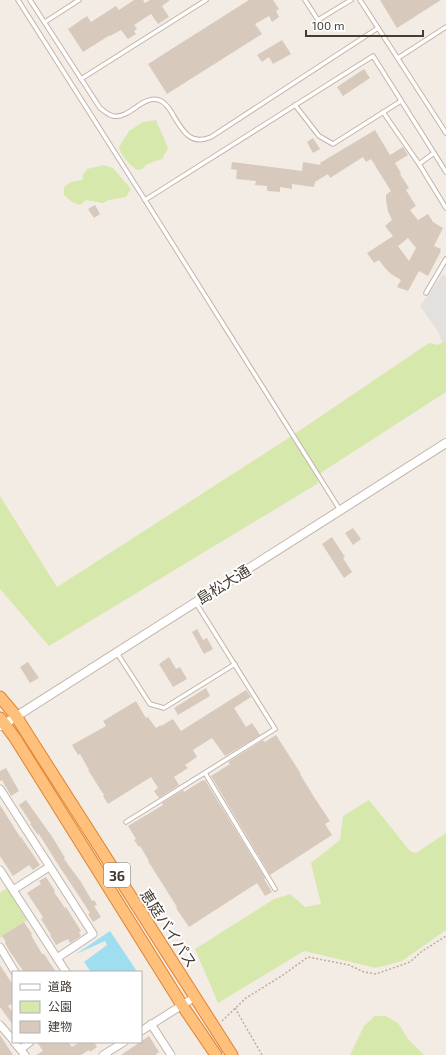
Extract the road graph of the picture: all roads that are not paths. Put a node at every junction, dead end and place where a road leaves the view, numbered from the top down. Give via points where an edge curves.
1 (18, 0) edge
2 (30, 0) edge
3 (79, 0) edge
4 (206, 0) edge
5 (305, 0) edge
6 (351, 0) edge
7 (360, 0) edge
8 (44, 22) junction
9 (378, 28) junction
10 (446, 28) edge
11 (398, 58) junction
12 (81, 79) junction
13 (401, 101) junction
14 (295, 105) junction
15 (383, 112) junction
16 (446, 133) edge
17 (434, 153) junction
18 (419, 164) junction
19 (446, 172) edge
20 (145, 200) junction
21 (446, 208) edge
22 (446, 259) edge
23 (426, 293) dead end
24 (446, 443) edge
25 (340, 510) junction
26 (196, 602) junction
27 (116, 652) junction
28 (235, 664) junction
29 (0, 697) edge
30 (16, 716) junction
31 (1, 722) edge
32 (205, 773) junction
33 (0, 789) edge
34 (126, 822) dead end
35 (49, 867) junction
36 (0, 870) edge
37 (275, 889) dead end
38 (13, 890) junction
39 (0, 947) edge
40 (57, 958) junction
41 (14, 971) edge
42 (65, 971) edge
43 (195, 997) junction
44 (182, 1005) junction
45 (151, 1024) junction
46 (0, 1025) edge
47 (142, 1030) edge
48 (12, 1039) edge
49 (16, 1043) edge
50 (29, 1043) edge
51 (122, 1043) edge
52 (23, 1052) edge
53 (104, 1055) edge
54 (171, 1055) edge
55 (216, 1055) edge
56 (232, 1055) edge

1 - 20 lane
2 - 8 lane
3 - 8 lane
4 - 12 lane
5 - 6 lane via 318,20
7 - 9 lane
8 - 12 lane
9 - 11 lane
9 - 12 lane via 204,140 197,140 185,134 165,103 160,100 147,100 120,115 113,116 100,108
10 - 11 lane
11 - 16 lane
13 - 14 lane via 373,56
13 - 15 lane
13 - 17 lane
14 - 15 lane via 319,136 333,144
14 - 20 lane
15 - 18 lane
17 - 18 lane
17 - 19 lane
18 - 21 lane
20 - 25 lane
22 - 23 lane
24 - 25 street, 島松大通
25 - 26 street, 島松大通
26 - 27 street, 島松大通
26 - 28 lane
27 - 28 lane via 150,704 164,708
27 - 30 street, 島松大通
28 - 32 lane via 275,729
29 - 30 highway, 恵庭バイパス / 36
30 - 31 street, 島松大通
30 - 43 highway, 恵庭バイパス / 36
31 - 44 highway, 恵庭バイパス / 36 via 15,738
32 - 34 lane
32 - 37 lane
33 - 35 street
35 - 38 street
35 - 40 street via 93,934
36 - 38 street
38 - 40 street
39 - 41 street
40 - 42 street
43 - 44 street
43 - 56 highway, 恵庭バイパス / 36
44 - 45 street
44 - 55 highway, 恵庭バイパス / 36
45 - 47 street
45 - 54 street
46 - 48 street
49 - 52 street
50 - 52 street
51 - 53 street

